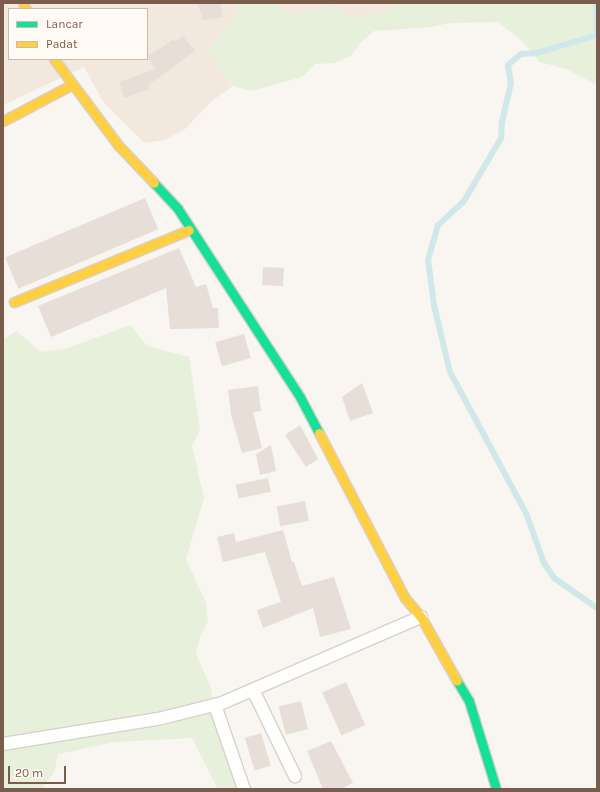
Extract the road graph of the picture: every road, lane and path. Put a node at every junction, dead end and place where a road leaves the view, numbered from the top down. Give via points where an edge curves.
1 (55, 60) edge
2 (71, 85) junction
3 (3, 121) edge
4 (190, 230) junction
5 (14, 302) dead end
6 (420, 617) junction
7 (253, 690) junction
8 (215, 705) junction
9 (3, 744) edge
10 (295, 776) dead end
11 (244, 789) edge
12 (496, 789) edge

1 - 2 street
2 - 3 street
2 - 4 street via 118,146 170,198
4 - 5 street
4 - 6 street via 300,397 405,598
6 - 7 lane
6 - 12 street via 469,701
7 - 8 lane
7 - 10 lane
8 - 9 lane via 158,719
8 - 11 lane

